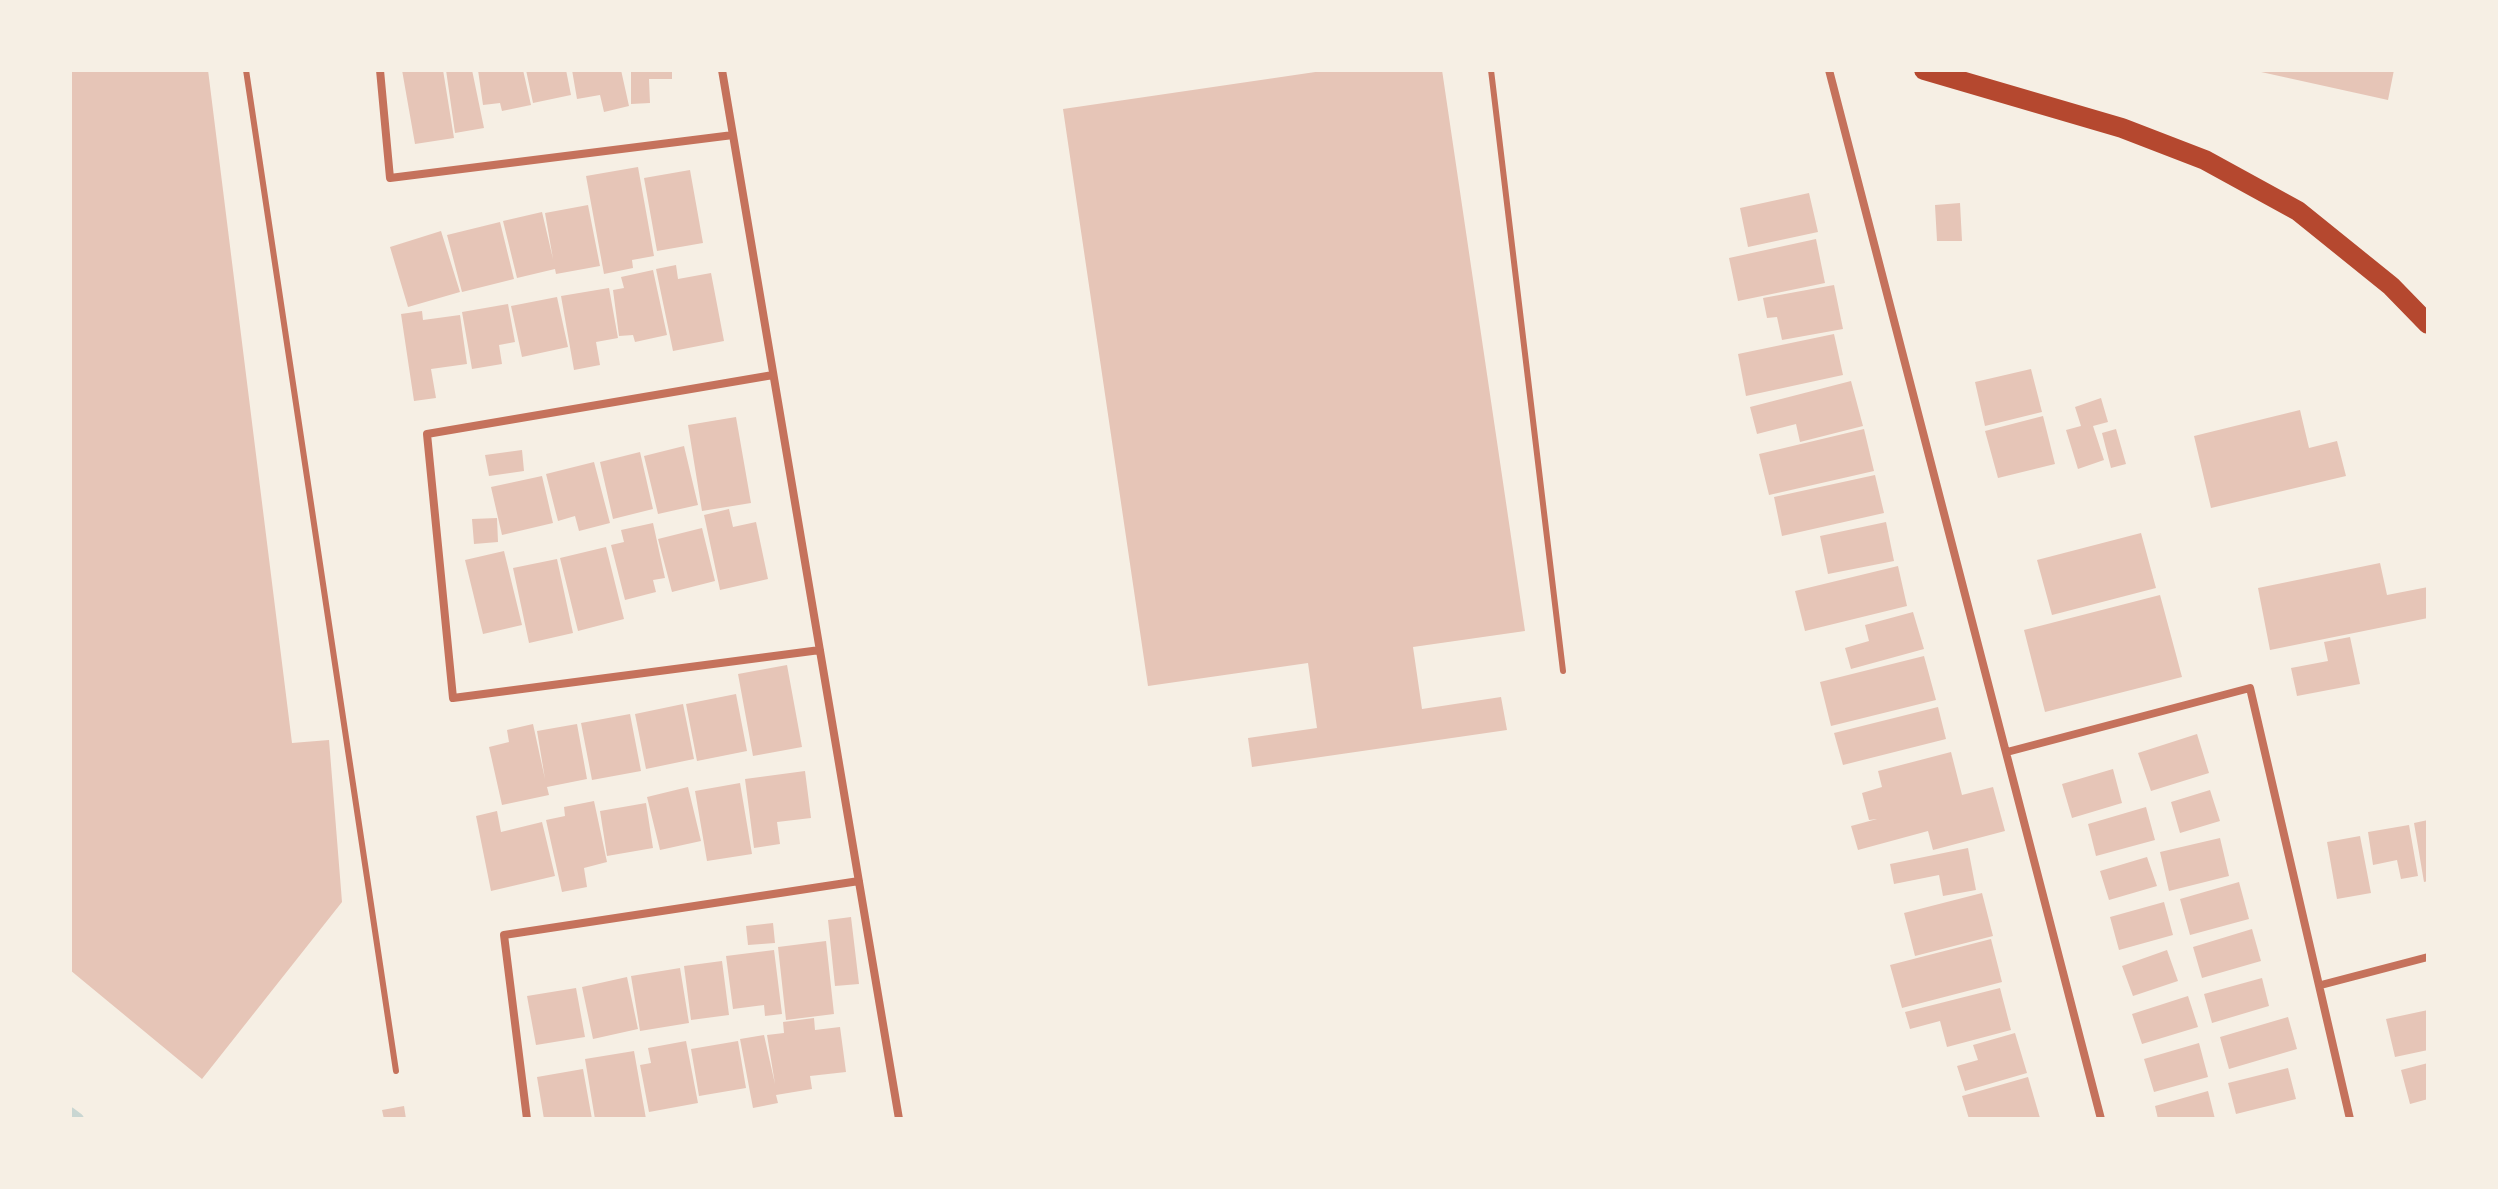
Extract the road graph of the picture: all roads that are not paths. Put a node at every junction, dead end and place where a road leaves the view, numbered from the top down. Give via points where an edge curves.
1 (246, 70) edge
2 (380, 70) edge
3 (722, 70) edge
4 (1491, 70) edge
5 (1829, 70) edge
6 (1924, 70) edge
7 (733, 135) junction
8 (2428, 324) edge
9 (773, 375) junction
10 (820, 650) junction
11 (1563, 671) dead end
12 (2007, 752) junction
13 (859, 881) junction
14 (2428, 957) edge
15 (2321, 985) junction
16 (396, 1071) dead end
17 (527, 1119) edge
18 (899, 1119) edge
19 (2101, 1119) edge
20 (2350, 1119) edge

1 - 16 lane
2 - 7 street via 390,178
3 - 7 street
4 - 11 lane
5 - 12 street
6 - 8 main road via 2122,128 2205,160 2298,211 2391,286
7 - 9 street
9 - 10 street
9 - 10 street via 427,434 453,698
10 - 13 street
12 - 15 street via 2250,688
12 - 19 street
13 - 17 street via 504,935
13 - 18 street
14 - 15 street
15 - 20 street

